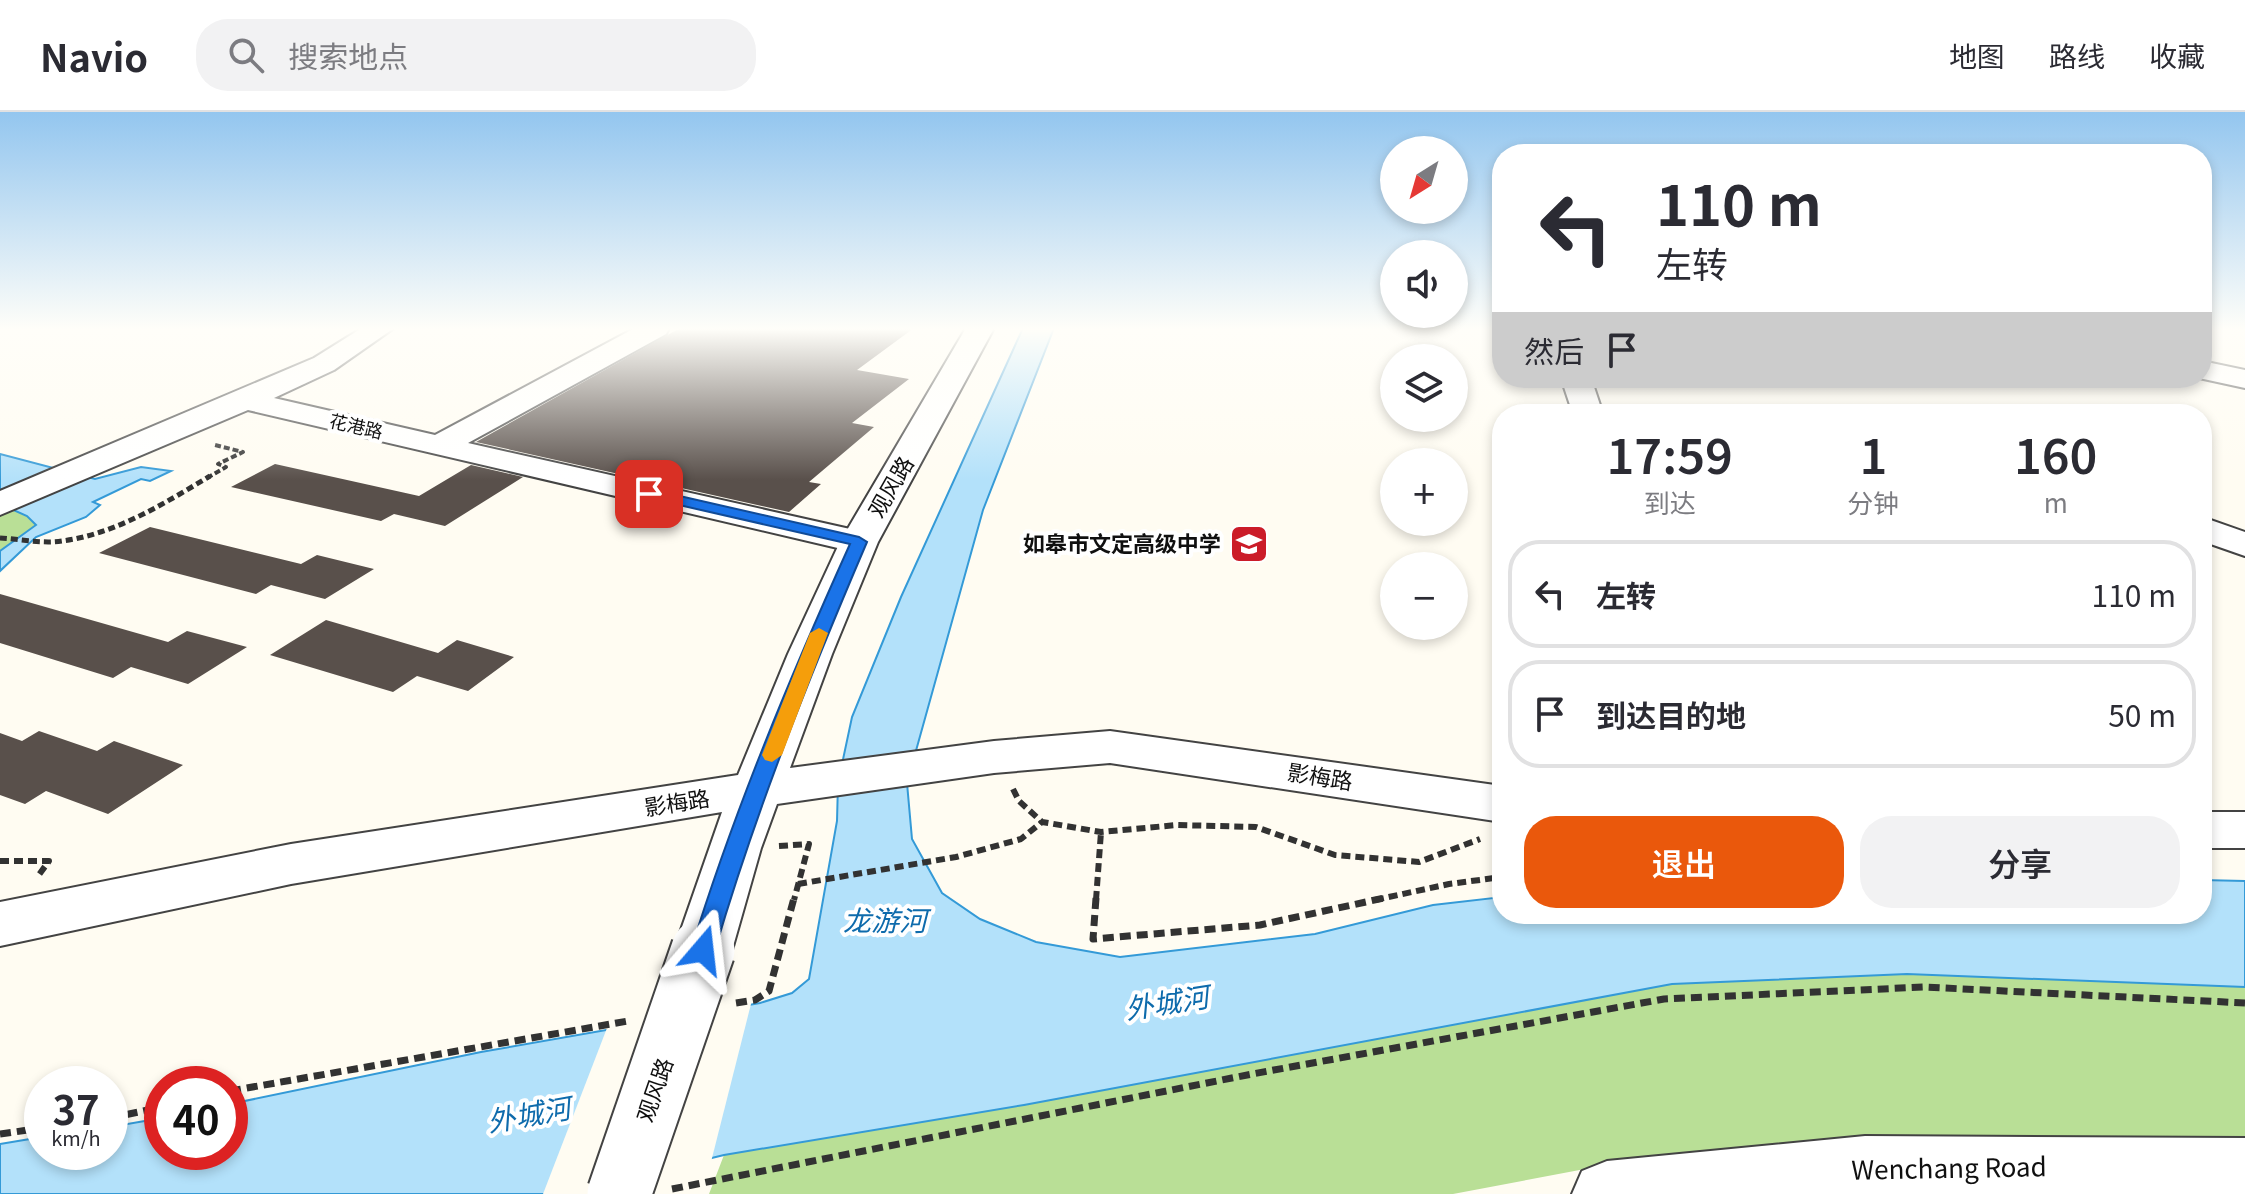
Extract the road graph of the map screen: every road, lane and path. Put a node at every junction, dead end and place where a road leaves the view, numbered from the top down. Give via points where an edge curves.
1 (292, 378) edge
2 (563, 378) edge
3 (951, 378) edge
4 (245, 400) junction
5 (285, 410) junction
6 (439, 446) junction
7 (0, 504) edge
8 (2212, 532) edge
9 (0, 538) edge
10 (859, 542) junction
11 (2245, 545) edge
12 (994, 757) junction
13 (759, 789) junction
14 (1492, 819) edge
15 (1042, 822) junction
16 (1492, 822) edge
17 (2212, 830) edge
18 (2245, 830) edge
19 (1101, 832) junction
20 (734, 848) junction
21 (1492, 878) edge
22 (798, 884) junction
23 (0, 924) edge
24 (714, 978) junction
25 (2245, 1003) edge
26 (635, 1020) dead end
27 (248, 1088) edge
28 (24, 1131) edge
29 (0, 1134) edge
30 (2245, 1170) edge
31 (641, 1192) edge
32 (1614, 1193) edge

1 - 4 street
2 - 6 street
3 - 10 street, 观风路
4 - 5 street, 花港路
4 - 7 street
5 - 6 street, 花港路
5 - 9 path via 209,443 243,452 218,464 226,467 103,530 61,541
6 - 10 street, 花港路
8 - 11 street
10 - 13 street, 观风路
12 - 13 street, 影梅路
12 - 14 street, 影梅路 via 1110,747
12 - 15 path via 1019,801
13 - 20 street, 观风路
13 - 23 street, 影梅路 via 291,864
15 - 19 path
15 - 22 path via 1021,839 956,857
16 - 19 path via 1419,862 1335,855 1256,827 1177,825
17 - 18 street
19 - 21 path via 1093,939 1260,925
20 - 22 path via 809,844
20 - 24 street, 观风路
22 - 24 path via 769,991 755,1000
24 - 31 street, 观风路, bridge
25 - 31 path via 1924,987 1664,999
26 - 27 path
28 - 29 path
30 - 32 street, Wenchang Road via 1865,1168

